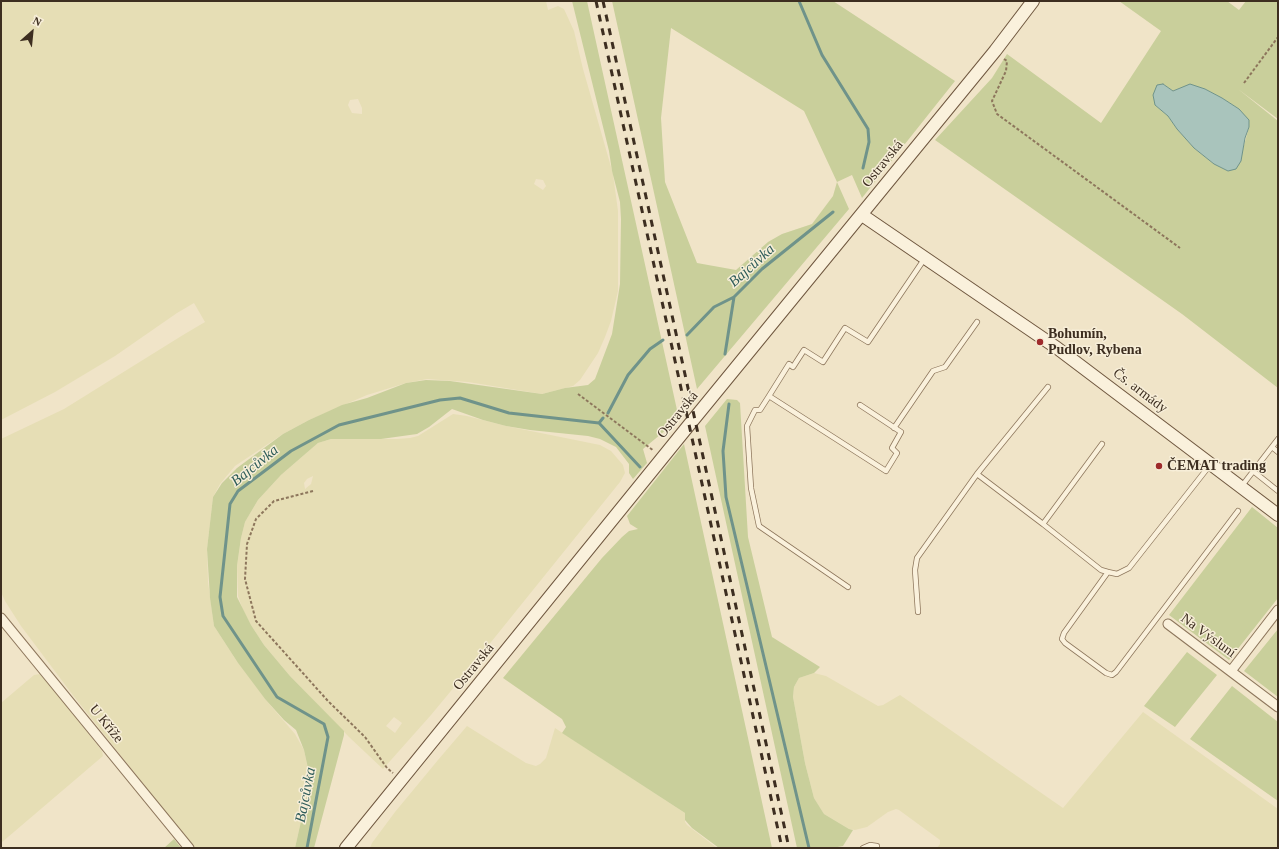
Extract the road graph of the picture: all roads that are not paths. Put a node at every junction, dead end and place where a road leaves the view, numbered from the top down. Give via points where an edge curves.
1 (1033, 1) edge
2 (862, 215) junction
3 (925, 258) junction
4 (977, 322) dead end
5 (1048, 387) dead end
6 (769, 396) junction
7 (860, 405) dead end
8 (894, 428) junction
9 (1278, 439) edge
10 (1102, 444) dead end
11 (1272, 447) junction
12 (1278, 452) edge
13 (1211, 464) junction
14 (1253, 472) junction
15 (977, 474) junction
16 (1241, 487) junction
17 (1278, 491) edge
18 (1238, 511) dead end
19 (1278, 516) edge
20 (1042, 524) junction
21 (1108, 572) junction
22 (848, 587) dead end
23 (1278, 610) edge
24 (918, 612) dead end
25 (1, 618) edge
26 (1168, 624) dead end
27 (1231, 671) junction
28 (1278, 707) edge
29 (877, 846) dead end
30 (189, 848) edge
31 (346, 848) edge
32 (863, 848) edge

1 - 2 main road, Ostravská
2 - 3 main road, Čs. armády
2 - 31 main road, Ostravská
3 - 6 lane via 868,342 845,328 823,362 804,350 793,367 789,364
3 - 13 main road, Čs. armády via 1057,348
4 - 8 lane via 945,367 933,371
5 - 15 lane
6 - 8 lane via 886,471 897,454 892,448 901,432
6 - 22 lane via 760,410 755,410 747,426 751,488 759,526
7 - 8 lane
9 - 11 lane
10 - 20 lane
11 - 12 lane
11 - 14 lane
13 - 16 main road, Čs. armády
13 - 21 lane via 1129,568 1117,574
14 - 16 lane
14 - 17 lane
15 - 20 lane
15 - 24 lane via 917,558 915,570
16 - 19 main road, Čs. armády
18 - 21 lane via 1112,675 1062,640 1064,633
20 - 21 lane via 1101,570
23 - 27 street, Na Výsluní
25 - 30 street, U Kříže
26 - 27 street, Na Výsluní
27 - 28 street, Na Výsluní
29 - 32 lane

